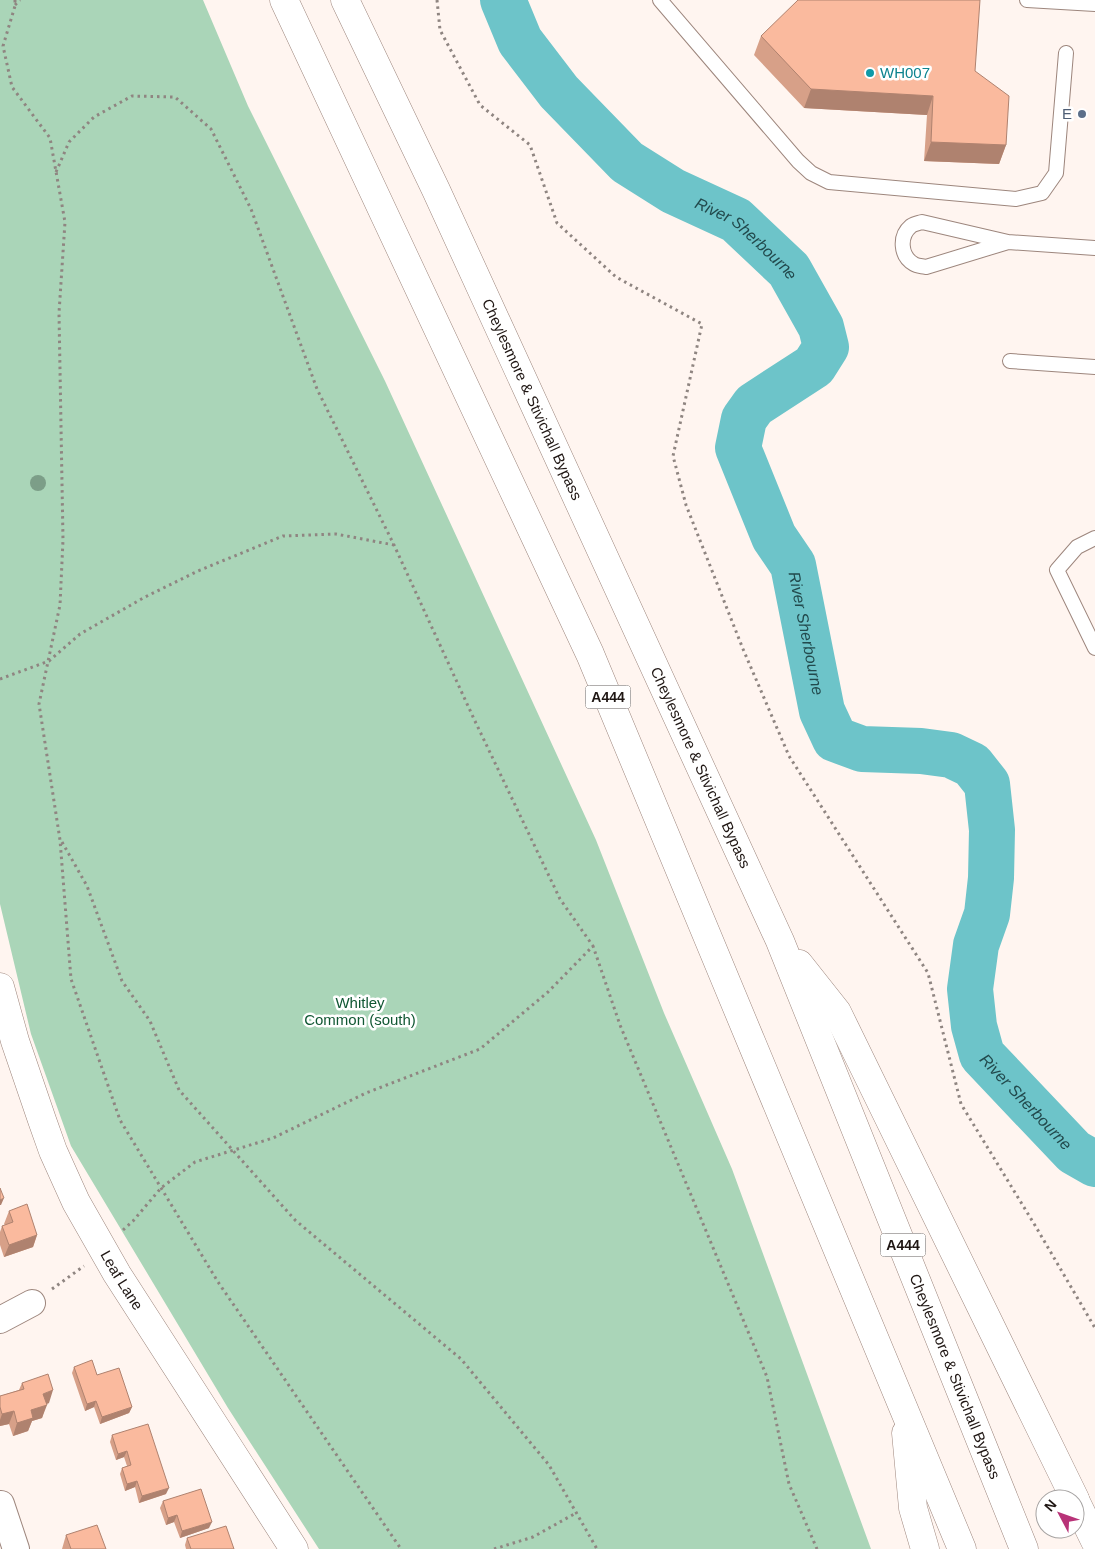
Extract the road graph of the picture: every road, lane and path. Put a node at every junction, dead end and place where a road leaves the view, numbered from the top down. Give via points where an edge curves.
1 (15, 0) edge
2 (20, 0) edge
3 (284, 0) edge
4 (345, 0) edge
5 (437, 0) edge
6 (660, 0) edge
7 (1027, 0) edge
8 (1095, 4) edge
9 (15, 6) junction
10 (1066, 53) dead end
11 (56, 172) junction
12 (1008, 242) junction
13 (1095, 248) edge
14 (1010, 361) dead end
15 (1095, 367) edge
16 (1095, 538) edge
17 (394, 545) junction
18 (1095, 648) edge
19 (49, 661) junction
20 (0, 679) edge
21 (60, 840) junction
22 (780, 941) junction
23 (594, 946) junction
24 (0, 987) edge
25 (232, 1150) junction
26 (161, 1188) junction
27 (102, 1248) junction
28 (32, 1303) joint
29 (0, 1320) edge
30 (1095, 1328) edge
31 (904, 1406) junction
32 (1070, 1489) edge
33 (1, 1504) dead end
34 (576, 1513) junction
35 (1085, 1520) edge
36 (1095, 1541) edge
37 (16, 1549) edge
38 (294, 1549) edge
39 (401, 1549) edge
40 (494, 1549) edge
41 (597, 1549) edge
42 (817, 1549) edge
43 (925, 1549) edge
44 (962, 1549) edge
45 (1024, 1549) edge

1 - 9 path
2 - 9 path
3 - 31 main road, A444 via 590,654
4 - 22 main road, Cheylesmore & Stivichall Bypass / A444 via 436,190
5 - 30 path via 440,30 480,105 530,145 557,223 616,277 702,324 673,456 690,514 789,756 928,973 961,1104
6 - 10 lane via 798,161 811,173 829,182 1016,199 1042,192 1056,173
7 - 8 lane
9 - 11 path via 3,46 12,87 50,138
11 - 17 path via 69,142 94,117 132,96 175,97 211,129 251,209 317,389
11 - 19 path via 65,222 59,313 63,540 60,605
12 - 12 lane via 926,267 914,264 902,247 904,236 912,225 922,222
12 - 13 lane
14 - 15 lane
16 - 18 lane via 1077,547 1057,570
17 - 19 path via 336,534 283,536 198,571 144,598 80,634
17 - 23 path via 560,899
19 - 20 path
19 - 21 path via 40,704
21 - 25 path via 87,886 122,981 150,1021 179,1090
21 - 26 path via 71,979 120,1120
22 - 32 main road via 837,1012
22 - 45 main road, Cheylesmore & Stivichall Bypass / A444
23 - 25 path via 548,992 480,1049 366,1093 273,1138
23 - 42 path via 620,1025 767,1377 789,1484
24 - 27 main road, Leaf Lane via 14,1040 53,1151
25 - 26 path via 195,1162
25 - 34 path via 295,1220 461,1359 549,1466
26 - 27 path via 133,1221
26 - 39 path via 218,1282
27 - 28 path via 91,1262
27 - 38 main road, Leaf Lane
28 - 29 street
31 - 43 main road via 912,1508
31 - 44 main road, A444
33 - 37 street
34 - 40 path via 533,1537
34 - 41 path
35 - 36 main road

